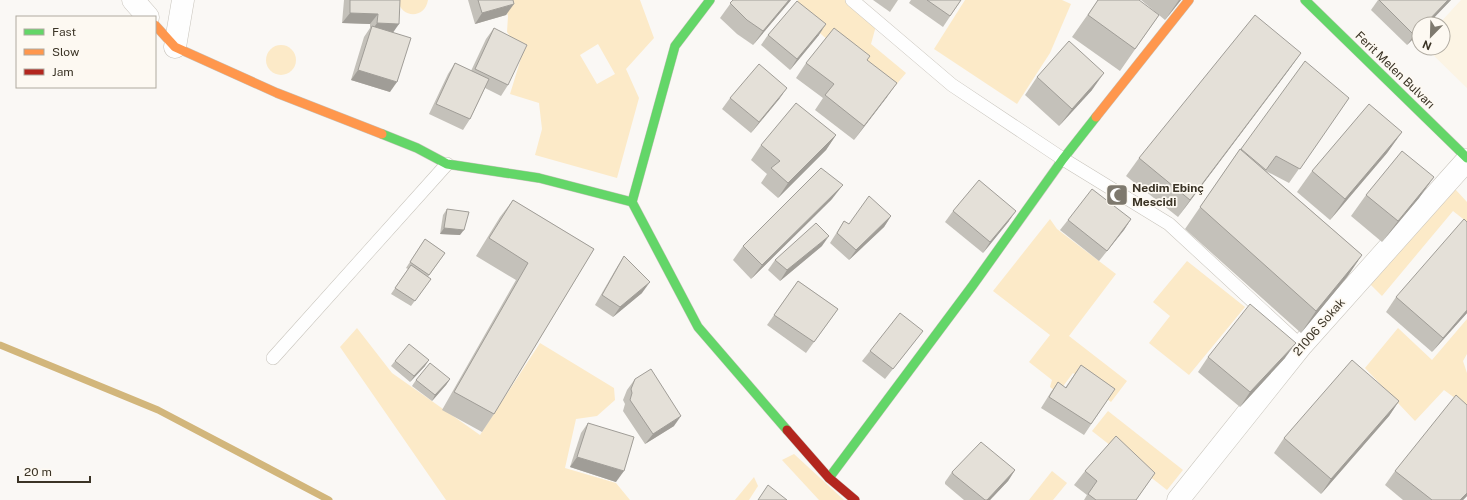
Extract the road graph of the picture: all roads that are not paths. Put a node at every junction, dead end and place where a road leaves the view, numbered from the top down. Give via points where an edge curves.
1 (133, 0) edge
2 (183, 0) edge
3 (710, 0) edge
4 (852, 0) edge
5 (1189, 0) edge
6 (1305, 0) edge
7 (147, 16) edge
8 (156, 26) edge
9 (175, 47) junction
10 (1063, 159) junction
11 (1467, 159) edge
12 (447, 164) junction
13 (632, 202) junction
14 (1301, 346) junction
15 (273, 358) dead end
16 (829, 478) junction
17 (855, 500) edge
18 (1178, 500) edge

1 - 7 street
2 - 9 street
3 - 13 street via 675,46
4 - 10 lane via 952,85
5 - 10 street
6 - 11 street, Ferit Melen Bulvarı
8 - 9 street
9 - 12 street via 277,92 417,148
10 - 14 lane via 1170,224
10 - 16 street
11 - 14 street, 21006 Sokak
12 - 13 street via 539,178
12 - 15 lane
13 - 16 street via 698,327
14 - 18 street, 21006 Sokak
16 - 17 street

